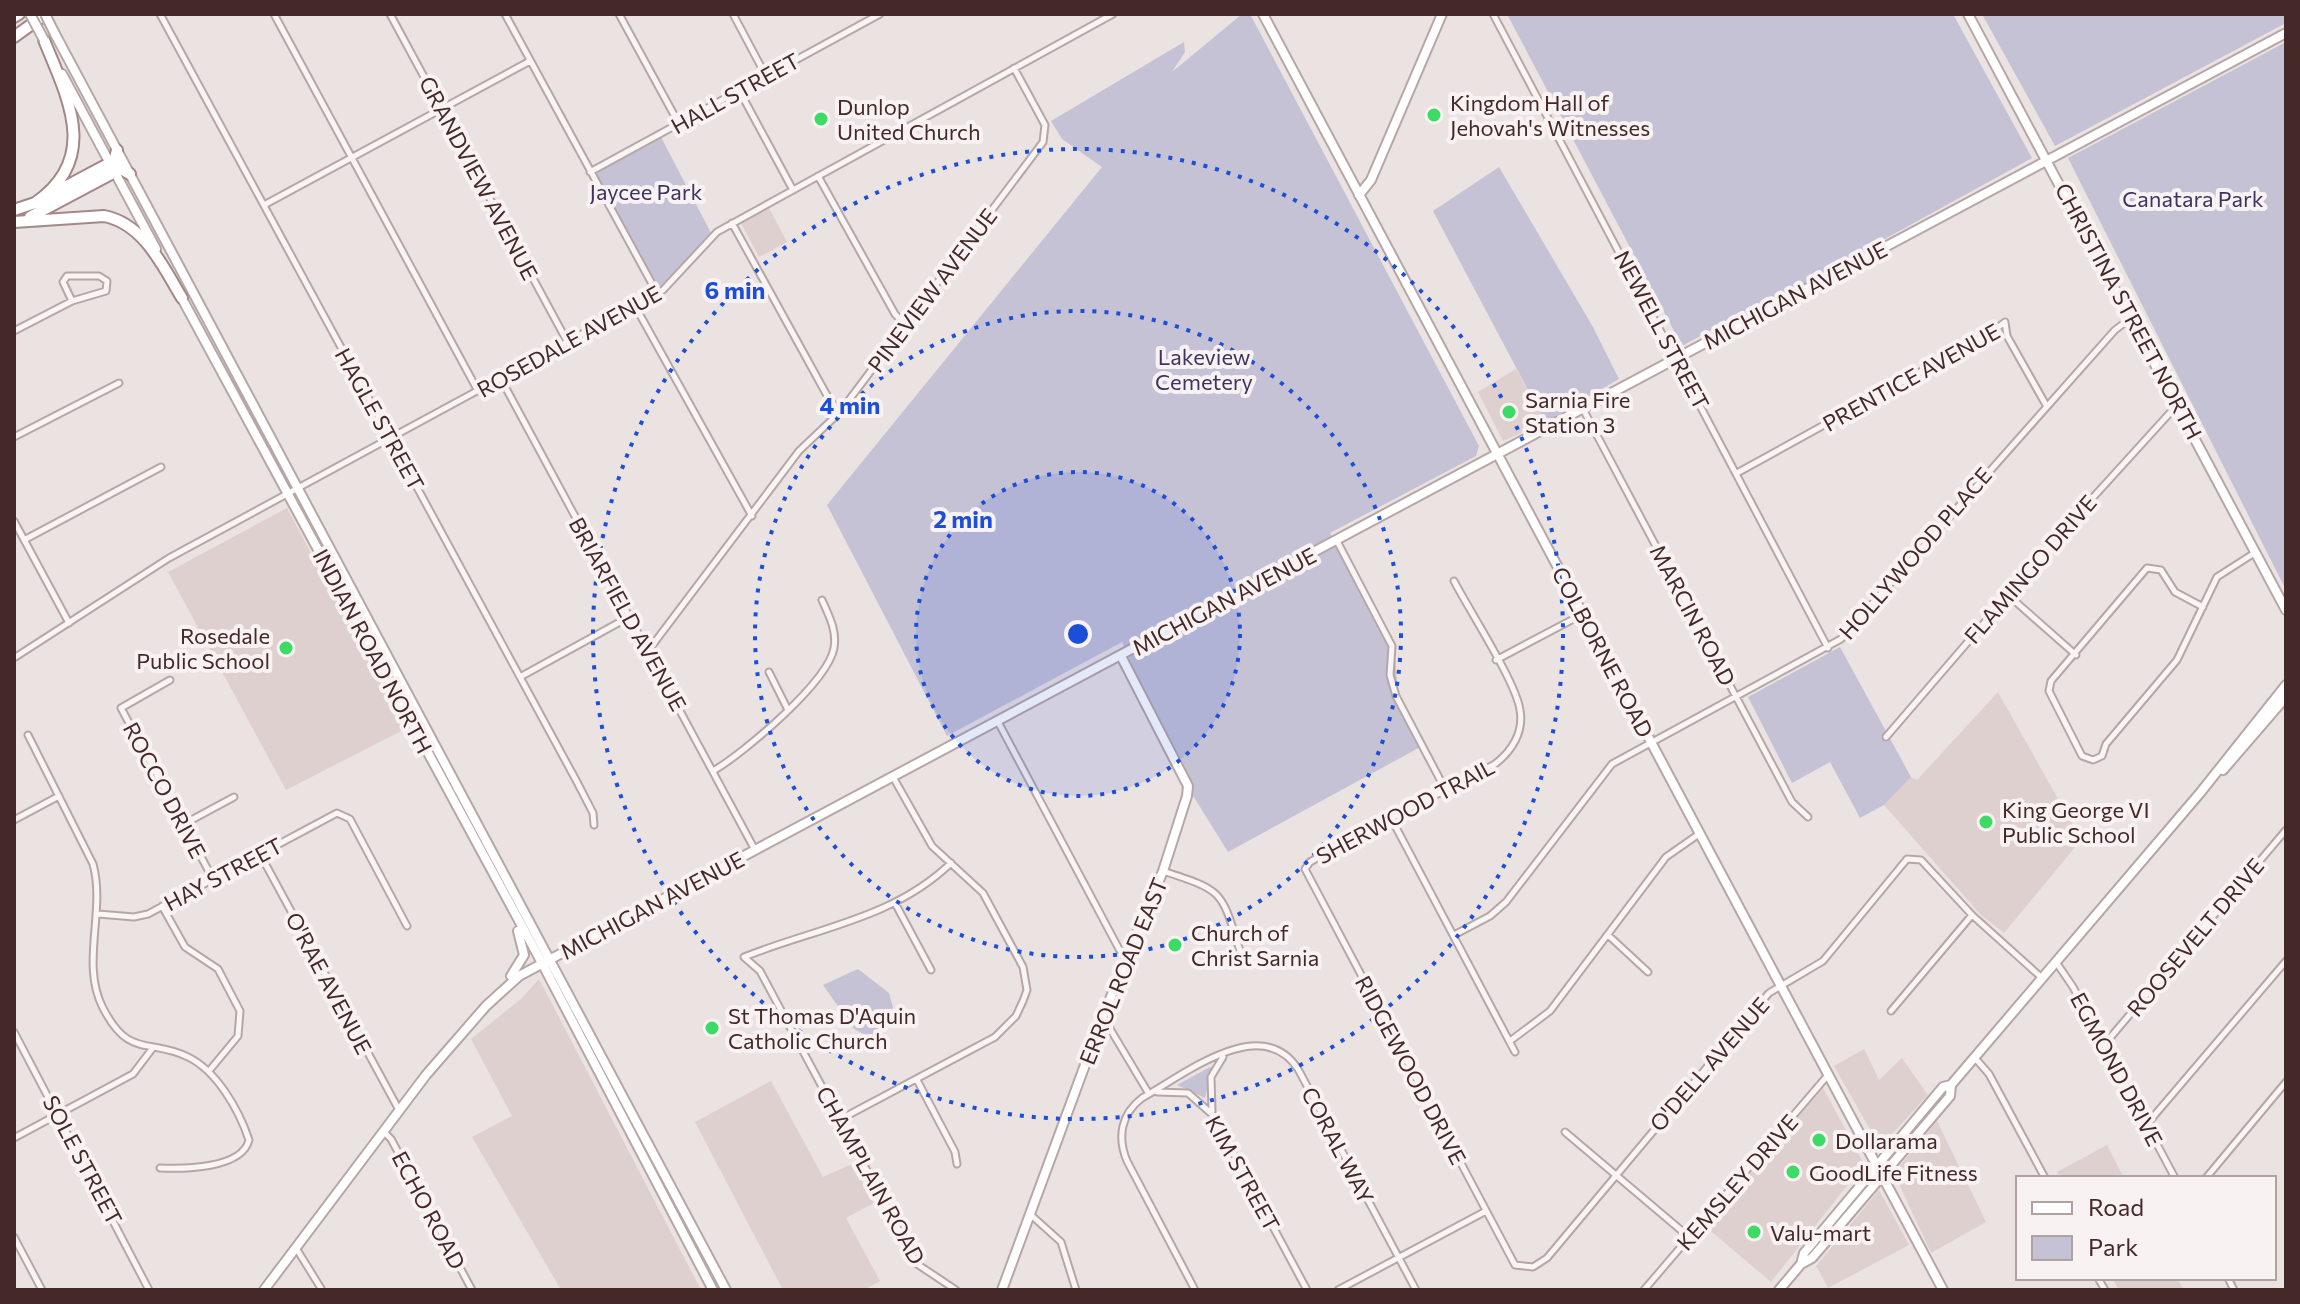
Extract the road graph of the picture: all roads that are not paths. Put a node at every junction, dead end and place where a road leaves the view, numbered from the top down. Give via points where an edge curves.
1 (30, 14) edge
2 (46, 14) edge
3 (160, 14) edge
4 (274, 14) edge
5 (390, 14) edge
6 (505, 14) edge
7 (619, 14) edge
8 (733, 14) edge
9 (880, 14) edge
10 (1113, 14) edge
11 (1263, 14) edge
12 (1442, 14) edge
13 (1493, 14) edge
14 (1968, 14) edge
15 (2286, 33) edge
16 (14, 37) edge
17 (44, 40) junction
18 (530, 61) junction
19 (1014, 68) junction
20 (766, 76) junction
21 (739, 90) junction
22 (442, 109) junction
23 (679, 124) junction
24 (117, 150) junction
25 (351, 157) junction
26 (2048, 160) junction
27 (113, 166) junction
28 (590, 172) junction
29 (130, 174) junction
30 (818, 176) junction
31 (793, 190) junction
32 (1359, 195) junction
33 (35, 203) junction
34 (264, 205) junction
35 (15, 218) edge
36 (732, 223) junction
37 (657, 293) junction
38 (182, 298) junction
39 (72, 301) junction
40 (635, 306) junction
41 (2133, 317) junction
42 (905, 325) junction
43 (14, 331) edge
44 (568, 343) junction
45 (1677, 358) junction
46 (501, 379) junction
47 (119, 383) dead end
48 (478, 391) junction
49 (2178, 404) junction
50 (2046, 405) junction
51 (1583, 409) junction
52 (840, 412) junction
53 (1487, 435) junction
54 (14, 437) edge
55 (391, 439) junction
56 (1497, 455) junction
57 (1477, 466) junction
58 (161, 467) dead end
59 (1737, 473) junction
60 (299, 488) junction
61 (288, 493) junction
62 (752, 516) junction
63 (14, 521) edge
64 (24, 540) junction
65 (1337, 541) junction
66 (2256, 552) junction
67 (1454, 581) dead end
68 (2008, 595) junction
69 (822, 600) dead end
70 (2203, 607) junction
71 (2286, 610) edge
72 (1583, 614) junction
73 (629, 617) junction
74 (69, 623) junction
75 (1828, 648) junction
76 (648, 651) junction
77 (2076, 655) junction
78 (1121, 656) junction
79 (14, 658) edge
80 (1496, 660) junction
81 (769, 672) dead end
82 (520, 677) junction
83 (170, 680) dead end
84 (2286, 685) edge
85 (1736, 696) junction
86 (2286, 697) edge
87 (787, 708) junction
88 (997, 720) junction
89 (28, 735) dead end
90 (1886, 737) dead end
91 (1650, 742) junction
92 (713, 771) junction
93 (893, 776) junction
94 (1445, 789) junction
95 (2200, 793) junction
96 (59, 796) junction
97 (234, 797) dead end
98 (1808, 817) dead end
99 (1391, 818) junction
100 (14, 820) edge
101 (184, 824) junction
102 (594, 825) dead end
103 (2286, 830) edge
104 (1699, 834) junction
105 (755, 850) junction
106 (260, 854) junction
107 (951, 863) junction
108 (1305, 869) joint
109 (1163, 871) junction
110 (213, 879) junction
111 (895, 903) junction
112 (162, 906) junction
113 (510, 907) junction
114 (98, 914) junction
115 (1972, 915) junction
116 (407, 926) dead end
117 (1454, 935) junction
118 (1608, 935) junction
119 (1240, 951) dead end
120 (1127, 956) junction
121 (551, 958) junction
122 (2286, 961) edge
123 (2055, 962) junction
124 (542, 963) junction
125 (931, 970) dead end
126 (1648, 972) dead end
127 (2042, 978) junction
128 (1782, 984) junction
129 (486, 1006) junction
130 (1891, 1011) dead end
131 (1103, 1016) junction
132 (14, 1032) edge
133 (1510, 1041) junction
134 (2104, 1045) junction
135 (152, 1049) junction
136 (1230, 1051) junction
137 (1515, 1052) dead end
138 (1975, 1058) junction
139 (209, 1071) junction
140 (1829, 1074) junction
141 (917, 1080) junction
142 (2286, 1082) edge
143 (1951, 1085) junction
144 (1149, 1094) junction
145 (399, 1110) junction
146 (59, 1114) junction
147 (1213, 1115) junction
148 (839, 1120) junction
149 (2147, 1124) junction
150 (383, 1131) junction
151 (1565, 1132) dead end
152 (14, 1138) edge
153 (957, 1164) dead end
154 (1877, 1166) junction
155 (160, 1168) dead end
156 (1614, 1174) junction
157 (1882, 1175) junction
158 (2044, 1176) edge
159 (2174, 1176) edge
160 (2208, 1176) edge
161 (1486, 1211) junction
162 (1031, 1215) junction
163 (14, 1237) edge
164 (1689, 1237) junction
165 (296, 1248) junction
166 (1399, 1258) junction
167 (1801, 1264) junction
168 (1521, 1268) joint
169 (42, 1290) edge
170 (149, 1290) edge
171 (264, 1290) edge
172 (322, 1290) edge
173 (472, 1290) edge
174 (713, 1290) edge
175 (726, 1290) edge
176 (956, 1290) edge
177 (1002, 1290) edge
178 (1076, 1290) edge
179 (1195, 1290) edge
180 (1307, 1290) edge
181 (1338, 1290) edge
182 (1416, 1290) edge
183 (1644, 1290) edge
184 (1779, 1290) edge
185 (1943, 1290) edge

1 - 17 main road, INDIAN ROAD NORTH, bridge
2 - 16 highway
2 - 24 main road, INDIAN ROAD NORTH, bridge
3 - 34 street, HAGLE STREET
4 - 25 street
5 - 22 street, GRANDVIEW AVENUE
6 - 18 street
7 - 23 street
8 - 20 street
9 - 20 street, HALL STREET
10 - 19 street, ROSEDALE AVENUE
11 - 32 main road, COLBORNE ROAD
12 - 32 main road via 1371,180
13 - 45 street, NEWELL STREET
14 - 26 main road, CHRISTINA STREET NORTH
15 - 26 main road, MICHIGAN AVENUE
17 - 27 main road, INDIAN ROAD NORTH
17 - 33 highway via 67,98 74,137 62,177
18 - 22 street
18 - 28 street
19 - 30 street, ROSEDALE AVENUE
19 - 42 street, PINEVIEW AVENUE via 1045,125 1046,137
20 - 21 street, HALL STREET
21 - 23 street, HALL STREET
21 - 31 street
22 - 25 street
22 - 44 street, GRANDVIEW AVENUE
23 - 28 street, HALL STREET
24 - 27 highway
24 - 29 main road, INDIAN ROAD NORTH
25 - 34 street
25 - 48 street
26 - 41 main road, CHRISTINA STREET NORTH
26 - 45 main road, MICHIGAN AVENUE
27 - 29 highway
27 - 33 highway
27 - 35 highway via 55,206
27 - 38 main road, INDIAN ROAD NORTH
28 - 37 street
29 - 60 main road, INDIAN ROAD NORTH
30 - 31 street, ROSEDALE AVENUE
30 - 42 street
31 - 36 street, ROSEDALE AVENUE
32 - 53 main road, COLBORNE ROAD
33 - 35 highway
34 - 55 street, HAGLE STREET
35 - 38 highway via 117,218 154,252
36 - 37 street, ROSEDALE AVENUE via 703,242
36 - 52 street
37 - 40 street, ROSEDALE AVENUE
38 - 61 main road, INDIAN ROAD NORTH
39 - 39 street via 63,282 67,276 107,281 106,291
39 - 43 street
40 - 44 street, ROSEDALE AVENUE
40 - 62 street
41 - 49 main road, CHRISTINA STREET NORTH
41 - 50 street, HOLLYWOOD PLACE
42 - 52 street, PINEVIEW AVENUE
44 - 46 street, ROSEDALE AVENUE
45 - 51 main road, MICHIGAN AVENUE
45 - 59 street, NEWELL STREET
46 - 48 street, ROSEDALE AVENUE
46 - 73 street, BRIARFIELD AVENUE
47 - 54 street
48 - 55 street, ROSEDALE AVENUE
49 - 66 main road, CHRISTINA STREET NORTH
49 - 68 street, FLAMINGO DRIVE
50 - 59 street, PRENTICE AVENUE via 2007,336 2005,322
50 - 75 street, HOLLYWOOD PLACE
51 - 56 main road, MICHIGAN AVENUE
51 - 85 street, MARCIN ROAD
52 - 62 street, PINEVIEW AVENUE via 799,451
53 - 56 main road, COLBORNE ROAD
53 - 57 main road via 1487,451
55 - 60 street, ROSEDALE AVENUE
55 - 82 street, HAGLE STREET
56 - 57 main road, MICHIGAN AVENUE
56 - 72 main road, COLBORNE ROAD
57 - 65 main road, MICHIGAN AVENUE
58 - 64 street
59 - 75 street, NEWELL STREET
60 - 61 street, ROSEDALE AVENUE
60 - 121 main road, INDIAN ROAD NORTH
61 - 74 street, ROSEDALE AVENUE via 163,562
61 - 113 main road, INDIAN ROAD NORTH
62 - 76 street, PINEVIEW AVENUE
63 - 64 street
64 - 74 street
65 - 78 main road, MICHIGAN AVENUE
65 - 94 street via 1392,646 1390,675 1396,696
66 - 70 street via 2217,577
66 - 71 main road, CHRISTINA STREET NORTH
67 - 80 street, SHERWOOD TRAIL
68 - 77 street
68 - 90 street, FLAMINGO DRIVE
69 - 87 street via 834,630 831,657 819,678
70 - 77 street via 2175,592 2161,570 2147,568
70 - 77 street via 2177,660 2106,744 2102,756 2093,760 2081,755 2048,689
72 - 80 street
72 - 91 main road, COLBORNE ROAD
73 - 76 street, BRIARFIELD AVENUE
73 - 82 street
74 - 79 street, ROSEDALE AVENUE
75 - 85 street, HOLLYWOOD PLACE
76 - 92 street, BRIARFIELD AVENUE
78 - 88 main road, MICHIGAN AVENUE
78 - 109 main road, ERROL ROAD EAST via 1188,786
80 - 94 street, SHERWOOD TRAIL via 1519,705 1516,739 1501,760
81 - 87 street
82 - 102 street, HAGLE STREET via 589,804
83 - 101 street, ROCCO DRIVE via 121,708
84 - 95 main road
85 - 91 street, HOLLYWOOD PLACE
85 - 98 street, MARCIN ROAD via 1792,802
86 - 95 main road
87 - 92 street via 741,754
88 - 93 main road, MICHIGAN AVENUE
88 - 120 street
89 - 96 street
91 - 104 main road, COLBORNE ROAD
91 - 117 street, HOLLYWOOD PLACE via 1608,768 1502,907
92 - 105 street, BRIARFIELD AVENUE
93 - 105 main road, MICHIGAN AVENUE
93 - 107 street via 925,836
94 - 99 street, SHERWOOD TRAIL
95 - 123 main road
96 - 100 street
96 - 114 street via 93,864
97 - 101 street
99 - 108 street, SHERWOOD TRAIL
99 - 117 street
101 - 110 street, ROCCO DRIVE
103 - 134 street, ROOSEVELT DRIVE
104 - 118 street via 1666,857
104 - 128 main road, COLBORNE ROAD
105 - 121 main road, MICHIGAN AVENUE
106 - 110 street, HAY STREET
106 - 116 street, HAY STREET via 343,813
106 - 145 street, O'RAE AVENUE
107 - 111 street, CHAMPLAIN ROAD via 930,884
107 - 141 street via 983,893 1023,967 1027,990 1016,1016 995,1037
108 - 161 street, RIDGEWOOD DRIVE
109 - 119 street via 1216,889
109 - 120 main road, ERROL ROAD EAST
110 - 112 street, HAY STREET
111 - 125 street
111 - 148 street, CHAMPLAIN ROAD via 861,920 744,957 760,971
112 - 114 street, HAY STREET via 134,917
112 - 139 street via 185,947 218,969 239,1006 238,1036
113 - 124 main road, INDIAN ROAD NORTH
113 - 129 main road via 524,945 522,961
114 - 135 street via 92,980 102,1008 118,1032
115 - 127 street
115 - 128 street, O'DELL AVENUE via 1921,860 1911,857 1823,961
115 - 130 street
117 - 133 street
118 - 126 street
118 - 133 street via 1550,1011
120 - 131 main road, ERROL ROAD EAST
121 - 124 main road, MICHIGAN AVENUE
121 - 175 main road, INDIAN ROAD NORTH
122 - 149 street
123 - 127 main road
123 - 134 street, EGMOND DRIVE
124 - 129 main road, MICHIGAN AVENUE
124 - 174 main road, INDIAN ROAD NORTH
127 - 138 main road
128 - 140 main road, COLBORNE ROAD
128 - 156 street, O'DELL AVENUE
129 - 145 main road, MICHIGAN AVENUE
131 - 144 street
131 - 162 main road, ERROL ROAD EAST
132 - 146 street, SOLE STREET
133 - 137 street
134 - 149 street, EGMOND DRIVE
135 - 139 street via 187,1057
135 - 146 street via 133,1074
136 - 144 street, CORAL WAY
136 - 147 street via 1211,1077
136 - 166 street, CORAL WAY via 1247,1044 1267,1045 1294,1063
138 - 143 main road
138 - 158 street via 1989,1074
139 - 155 street via 249,1140 244,1149 209,1167
140 - 154 main road, COLBORNE ROAD
140 - 164 street, KEMSLEY DRIVE
141 - 148 street
141 - 153 street
142 - 160 street
143 - 154 main road via 1943,1087
143 - 157 main road via 1950,1096
144 - 147 street, KIM STREET via 1169,1089 1188,1093
144 - 179 street via 1127,1113 1121,1145
145 - 150 main road, MICHIGAN AVENUE
146 - 152 street
146 - 170 street, SOLE STREET
147 - 180 street, KIM STREET
148 - 176 street, CHAMPLAIN ROAD via 917,1264
149 - 159 street, EGMOND DRIVE
150 - 165 main road, MICHIGAN AVENUE
150 - 173 street, ECHO ROAD
151 - 156 street
154 - 157 main road, COLBORNE ROAD
154 - 167 main road via 1805,1252
156 - 164 street
156 - 168 street, O'DELL AVENUE via 1547,1258
157 - 167 main road via 1812,1258
157 - 185 main road, COLBORNE ROAD
161 - 166 street
161 - 168 street, RIDGEWOOD DRIVE via 1510,1258
162 - 177 main road, ERROL ROAD EAST
162 - 178 street via 1061,1242
163 - 169 street
164 - 183 street, KEMSLEY DRIVE
165 - 171 main road, MICHIGAN AVENUE
165 - 172 street
166 - 181 street
166 - 182 street, CORAL WAY
167 - 184 main road

